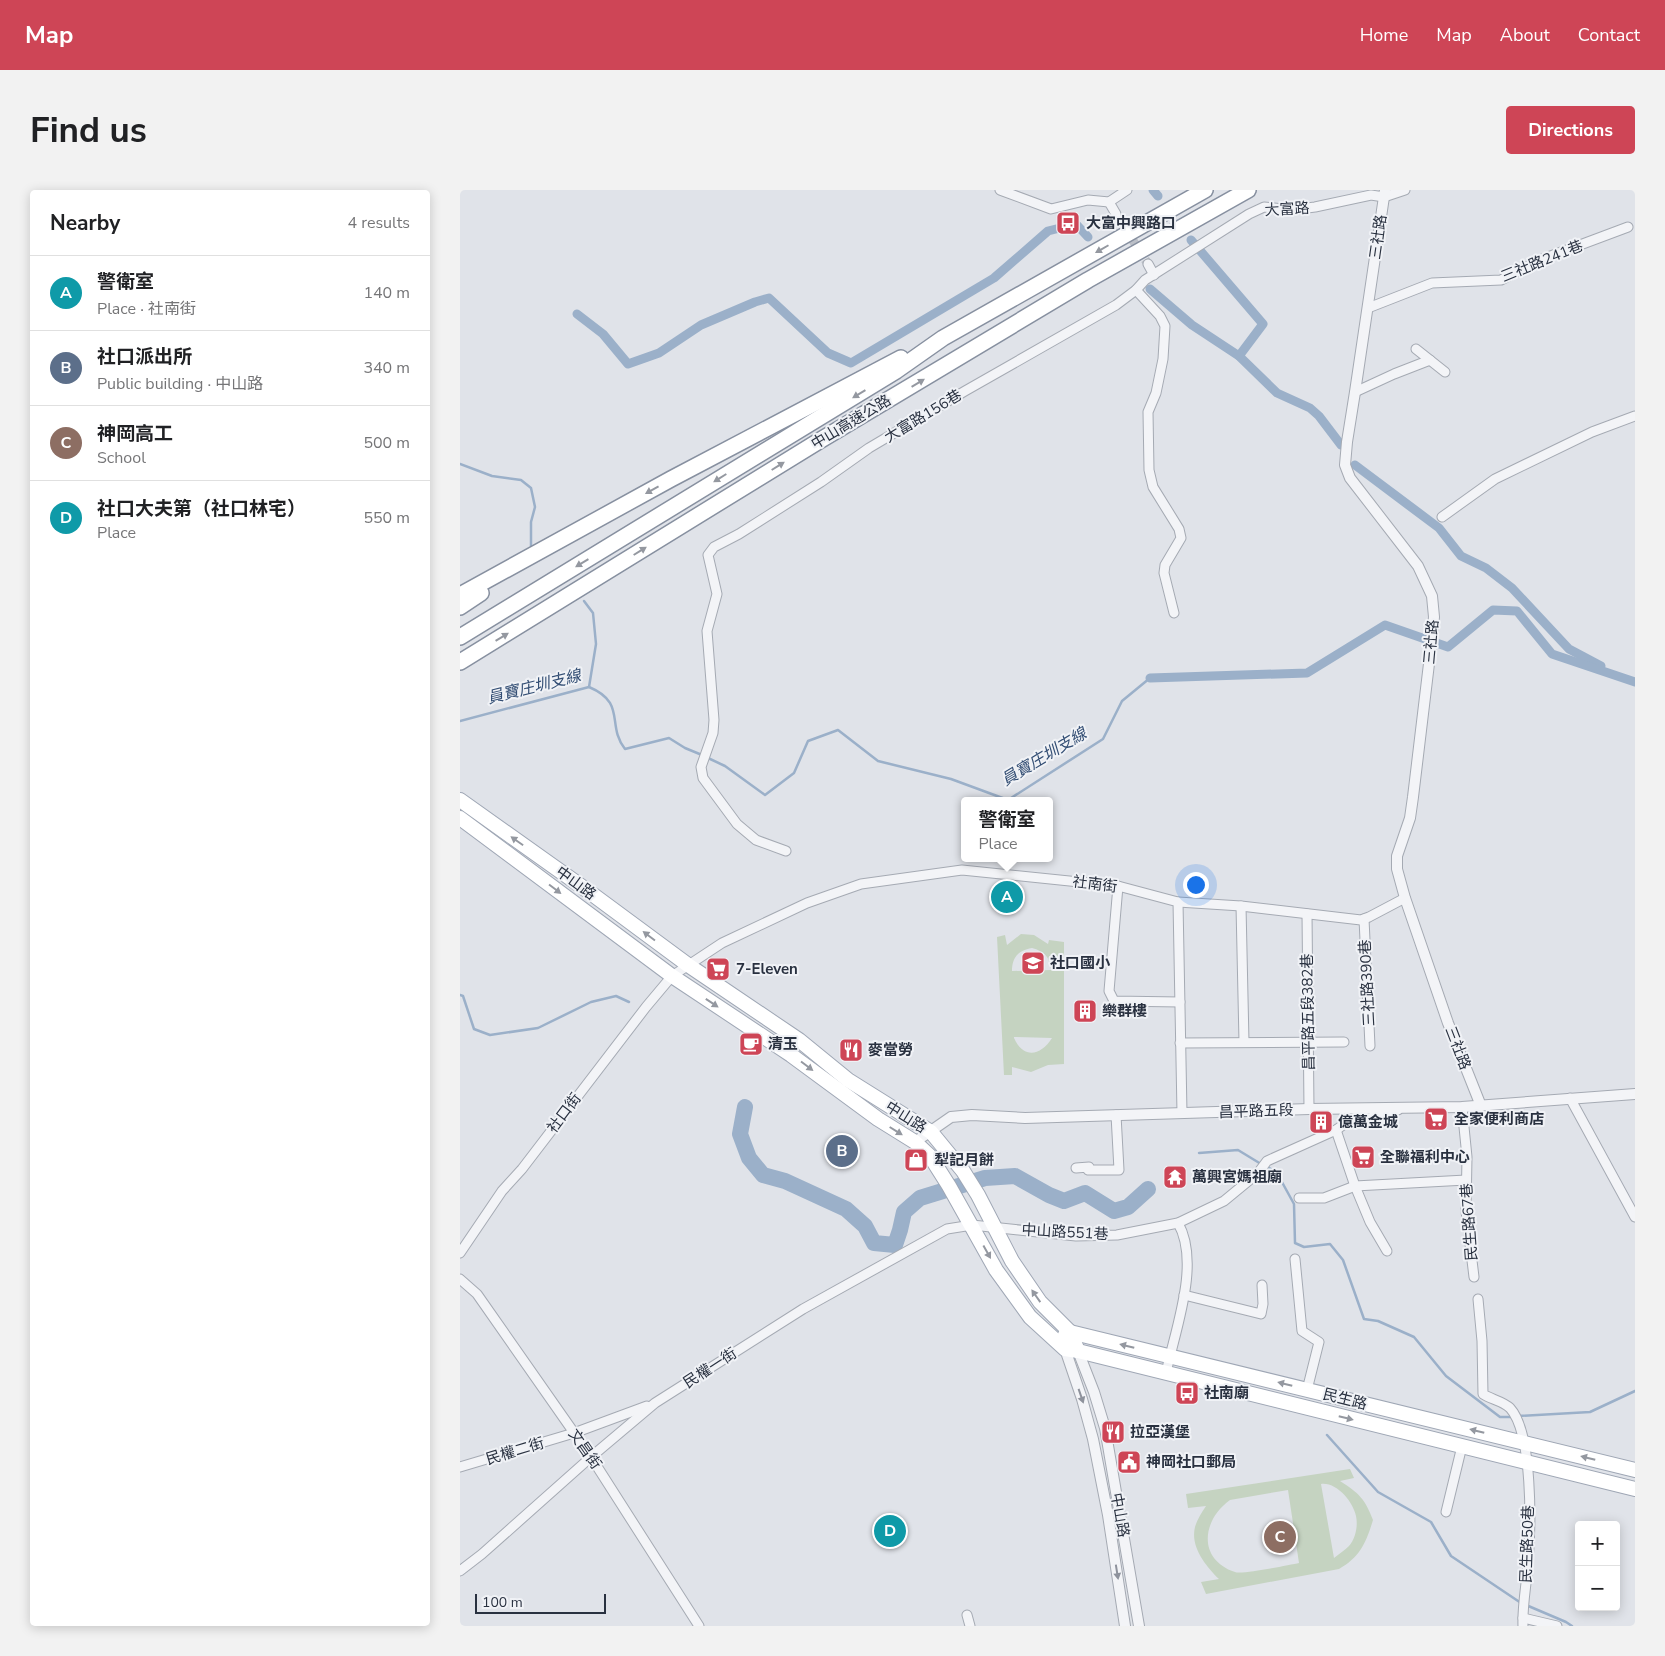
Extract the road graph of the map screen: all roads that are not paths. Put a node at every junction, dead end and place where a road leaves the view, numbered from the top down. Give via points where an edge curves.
1 (1000, 190) edge
2 (1127, 190) edge
3 (1205, 190) edge
4 (1248, 190) edge
5 (1405, 190) edge
6 (1384, 193) edge
7 (1109, 202) junction
8 (1116, 214) tunnel mouth
9 (1628, 227) dead end
10 (1148, 264) tunnel mouth
11 (1154, 275) junction
12 (1136, 290) junction
13 (1368, 308) junction
14 (943, 338) junction
15 (1416, 349) dead end
16 (1430, 360) junction
17 (1446, 372) dead end
18 (1355, 392) junction
19 (1635, 416) edge
20 (1442, 517) dead end
21 (546, 549) junction
22 (460, 595) edge
23 (460, 607) edge
24 (1174, 613) dead end
25 (460, 637) edge
26 (460, 662) edge
27 (460, 800) edge
28 (460, 818) edge
29 (786, 850) dead end
30 (1118, 886) junction
31 (1405, 898) junction
32 (1178, 902) junction
33 (1241, 906) junction
34 (1307, 914) junction
35 (1364, 919) junction
36 (688, 965) junction
37 (672, 976) junction
38 (1180, 1002) junction
39 (1244, 1042) junction
40 (1308, 1042) junction
41 (1344, 1042) dead end
42 (1180, 1043) junction
43 (1370, 1046) dead end
44 (1635, 1094) edge
45 (1570, 1098) junction
46 (1481, 1106) junction
47 (1462, 1108) junction
48 (1309, 1109) junction
49 (1403, 1109) junction
50 (1182, 1113) junction
51 (1116, 1115) junction
52 (1336, 1130) junction
53 (930, 1132) junction
54 (915, 1142) junction
55 (1076, 1168) dead end
56 (1466, 1180) junction
57 (1355, 1186) junction
58 (1299, 1198) dead end
59 (1635, 1217) edge
60 (1178, 1223) junction
61 (972, 1225) junction
62 (995, 1227) junction
63 (1387, 1252) dead end
64 (460, 1254) edge
65 (1295, 1259) dead end
66 (1474, 1277) dead end
67 (460, 1279) edge
68 (1262, 1285) dead end
69 (1184, 1295) junction
70 (1478, 1299) dead end
71 (1070, 1332) junction
72 (1067, 1347) junction
73 (1170, 1356) junction
74 (1166, 1373) junction
75 (1307, 1390) junction
76 (655, 1403) junction
77 (574, 1433) junction
78 (1524, 1443) junction
79 (1462, 1446) junction
80 (591, 1457) junction
81 (1528, 1462) junction
82 (460, 1467) edge
83 (1635, 1470) edge
84 (1635, 1490) edge
85 (1446, 1512) dead end
86 (460, 1571) edge
87 (967, 1615) dead end
88 (1523, 1622) edge
89 (699, 1626) edge
90 (970, 1626) edge
91 (1125, 1626) edge
92 (1139, 1626) edge
93 (1556, 1626) edge

1 - 7 street via 1051,209 1088,200
2 - 7 street
3 -> 14 highway, 中山高速公路
26 -> 4 highway, 中山高速公路 via 819,441 1088,280
5 - 6 street, 大富路
6 - 11 street, 大富路 via 1292,210 1264,207
6 - 13 street, 三社路
7 - 8 street
9 - 13 street, 三社路241巷 via 1540,260 1501,280 1432,283
10 - 11 street
11 - 12 street, 大富路
12 - 24 street via 1165,326 1163,359 1156,393 1148,412 1149,470 1153,487 1179,529 1181,538 1165,565 1164,573
12 - 29 street, 大富路156巷 via 1116,305 869,448 821,482 714,547 708,556 717,594 707,631 714,720 713,733 701,767 703,778 737,824 756,840
13 - 18 street, 三社路
14 -> 21 highway via 887,364
14 -> 25 highway, 中山高速公路 via 896,371
15 - 16 street
16 - 17 street
16 - 18 street
18 - 31 street, 三社路 via 1345,464 1350,478 1418,566 1432,596 1434,616 1410,818 1397,856
19 - 20 street via 1592,432 1495,479
21 - 22 highway
21 - 23 highway
36 -> 27 main road, 中山路
28 -> 37 main road, 中山路
30 - 32 street, 社南街
30 - 36 street, 社南街 via 962,870 861,884 770,920 722,943
30 - 38 street via 1108,991 1114,1001
31 - 35 street
31 - 46 street, 三社路 via 1448,1023
32 - 33 street, 社南街
32 - 38 street
33 - 34 street, 社南街
33 - 39 street
34 - 35 street, 社南街
34 - 40 street, 昌平路五段382巷
35 - 43 street, 三社路390巷
36 - 37 street, 社南街
36 - 53 main road, 中山路 via 799,1040 848,1080
37 -> 54 main road, 中山路
37 - 64 street, 社口街 via 502,1191
38 - 42 street
39 - 40 street
39 - 42 street
40 - 41 street
40 - 48 street, 昌平路五段382巷
42 - 50 street
44 - 45 street, 昌平路五段
45 - 46 street, 昌平路五段
45 - 59 street
46 - 47 street, 昌平路五段
47 - 49 street, 昌平路五段
47 - 56 street, 民生路67巷
48 - 49 street, 昌平路五段
48 - 50 street, 昌平路五段
49 - 52 street, 中山路551巷 via 1343,1125
50 - 51 street, 昌平路五段
51 - 53 street, 昌平路五段 via 956,1116
51 - 55 street via 1119,1170
52 - 57 street
52 - 60 street, 中山路551巷 via 1267,1161 1258,1173 1224,1201
53 - 54 street, 昌平路五段
53 - 62 main road, 中山路 via 953,1158
54 - 61 main road, 中山路 via 930,1156
56 - 57 street
56 - 66 street, 民生路67巷 via 1466,1211
57 - 58 street via 1324,1198
57 - 63 street
60 - 62 street, 中山路551巷 via 1108,1236 1076,1236
60 - 69 street via 1183,1230 1188,1257
61 - 62 street, 民權一街
61 -> 72 main road, 中山路 via 996,1270 1030,1317
61 - 76 street, 民權一街 via 947,1229 803,1309
71 -> 62 main road, 中山路 via 1040,1302 1012,1261
65 - 75 street via 1302,1331 1319,1342
67 - 77 street, 文昌街 via 477,1294
68 - 69 street via 1261,1314
69 - 73 street
70 - 78 street via 1482,1394 1509,1407
71 - 72 main road, 中山路
71 - 72 main road
73 -> 71 main road, 民生路
72 - 74 main road, 民生路
72 -> 91 street, 中山路 via 1094,1439
72 - 92 street, 中山路 via 1094,1392 1105,1428
73 - 74 street
75 -> 73 main road, 民生路
74 -> 79 main road, 民生路
78 -> 75 main road, 民生路
76 - 77 street, 民權二街
76 - 80 street, 民權一街
77 - 80 street, 文昌街
77 - 82 street, 民權二街
78 - 81 street, 民生路50巷
83 -> 78 main road, 民生路
79 - 81 main road, 民生路
79 - 85 street
80 - 86 street, 民權一街
80 - 89 street, 文昌街
81 - 84 main road, 民生路
81 - 88 street, 民生路50巷 via 1529,1560
87 - 90 street
88 - 93 street

